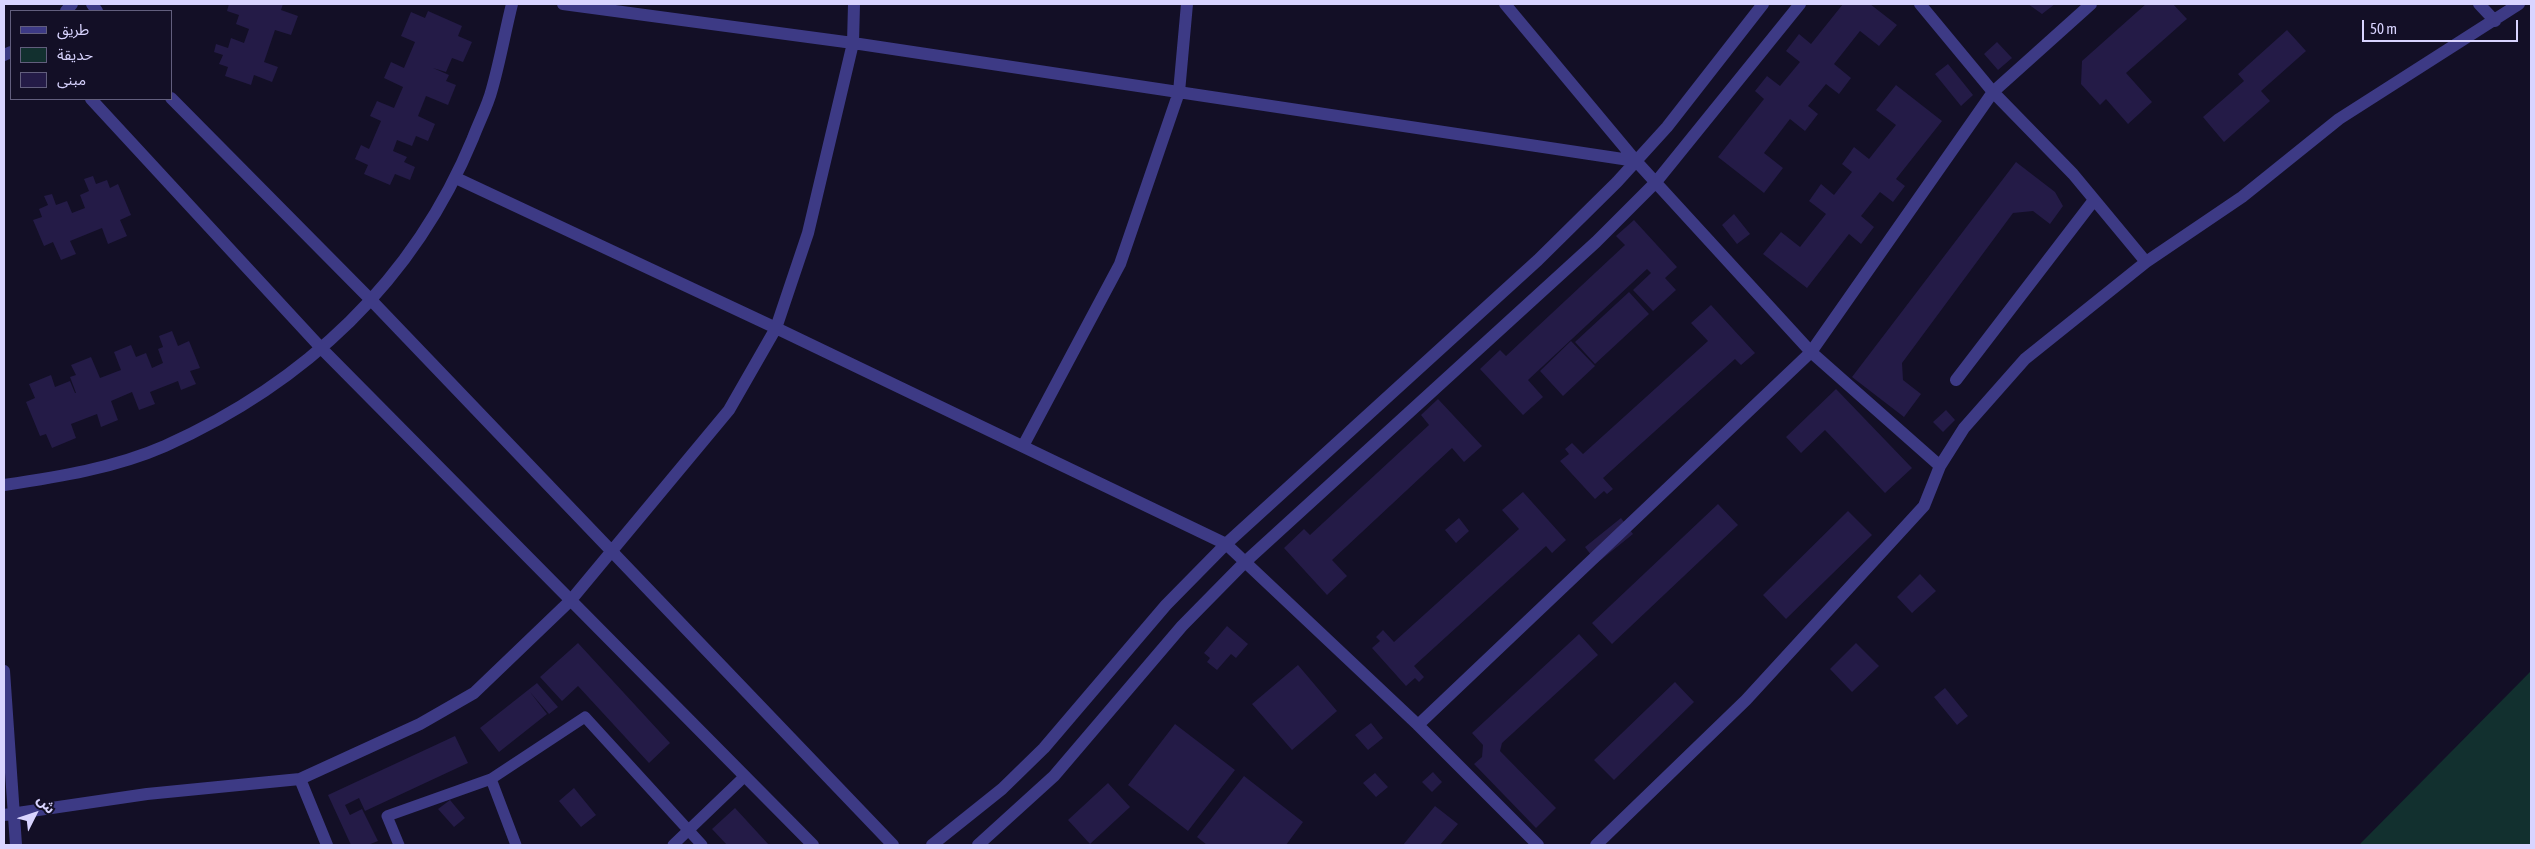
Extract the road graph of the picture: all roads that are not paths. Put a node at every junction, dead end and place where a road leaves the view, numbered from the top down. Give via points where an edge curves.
1 (512, 4) edge
2 (563, 4) edge
3 (854, 4) edge
4 (1187, 4) edge
5 (1505, 4) edge
6 (1763, 4) edge
7 (1800, 4) edge
8 (1920, 4) edge
9 (2091, 4) edge
10 (2479, 4) edge
11 (2519, 4) edge
12 (2494, 21) junction
13 (853, 43) junction
14 (1179, 92) junction
15 (1993, 92) junction
16 (172, 99) edge
17 (92, 100) edge
18 (1636, 161) junction
19 (456, 178) junction
20 (1656, 182) junction
21 (2094, 200) junction
22 (2146, 262) junction
23 (372, 301) junction
24 (776, 328) junction
25 (322, 349) junction
26 (1811, 352) junction
27 (1956, 380) dead end
28 (1023, 446) junction
29 (1940, 466) junction
30 (4, 485) edge
31 (1226, 544) junction
32 (610, 551) junction
33 (1244, 563) junction
34 (571, 600) junction
35 (4, 670) edge
36 (1418, 725) junction
37 (745, 776) junction
38 (491, 778) junction
39 (300, 779) junction
40 (9, 815) edge
41 (688, 830) junction
42 (16, 845) edge
43 (327, 845) edge
44 (399, 845) edge
45 (516, 845) edge
46 (673, 845) edge
47 (702, 845) edge
48 (813, 845) edge
49 (893, 845) edge
50 (932, 845) edge
51 (978, 845) edge
52 (1538, 845) edge
53 (1596, 845) edge

1 - 19 street via 492,90
2 - 13 street
3 - 13 street
4 - 14 street
5 - 18 street
6 - 18 street via 1667,127
7 - 20 street
8 - 15 street
9 - 15 street
10 - 12 street
11 - 12 street
12 - 22 street via 2338,118 2242,197
13 - 14 street
13 - 24 street via 808,233
14 - 18 street
14 - 28 street via 1120,264
15 - 21 street
15 - 26 street
16 - 23 street
17 - 25 street
18 - 20 street
18 - 31 street via 1538,260
19 - 23 street via 418,242
19 - 24 street
20 - 26 street
20 - 33 street via 1596,242
21 - 22 street
21 - 27 street
22 - 29 street via 2026,358 1964,428
23 - 25 street
23 - 32 street
24 - 28 street
24 - 32 street via 728,410
25 - 30 street via 247,404 164,446 79,473
25 - 34 street
26 - 29 street
26 - 36 street
28 - 31 street
29 - 53 street via 1924,506 1746,700
31 - 33 street
31 - 50 street via 1160,612 1044,748 1002,789
32 - 34 street
32 - 49 street
33 - 36 street
33 - 51 street via 1182,626 1054,776
34 - 37 street
34 - 39 street via 474,693 420,724
35 - 40 street
36 - 52 street
37 - 41 lane
37 - 48 street
38 - 41 lane via 585,717
38 - 44 lane via 387,816
38 - 45 lane
39 - 40 street via 147,794
39 - 43 street
40 - 42 street
41 - 46 lane
41 - 47 lane

